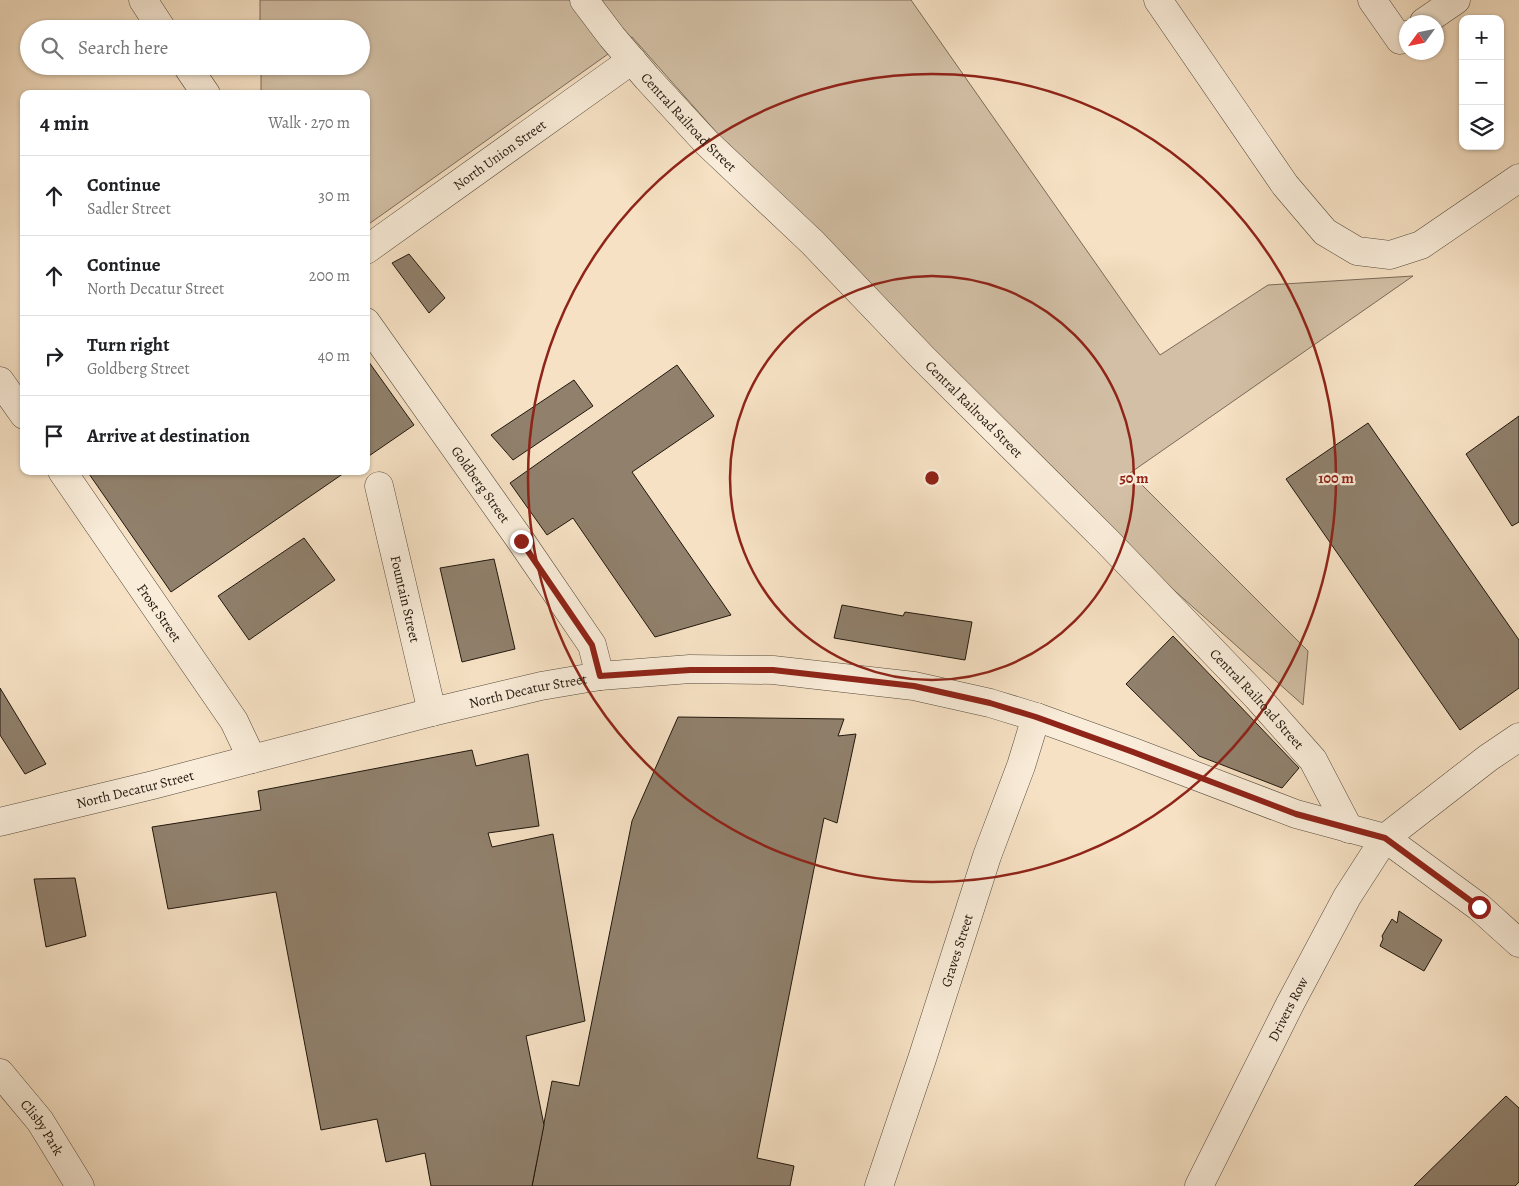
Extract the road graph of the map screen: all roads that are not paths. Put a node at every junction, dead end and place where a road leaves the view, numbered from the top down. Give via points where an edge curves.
1 (143, 0) edge
2 (584, 0) edge
3 (1158, 0) edge
4 (1372, 0) edge
5 (1456, 0) edge
6 (1434, 15) edge
7 (156, 20) edge
8 (1399, 39) edge
9 (632, 60) junction
10 (194, 75) edge
11 (203, 90) edge
12 (1519, 178) edge
13 (370, 247) edge
14 (370, 328) edge
15 (0, 381) edge
16 (20, 409) edge
17 (65, 475) edge
18 (379, 486) dead end
19 (600, 676) junction
20 (432, 712) junction
21 (1036, 717) junction
22 (1519, 737) edge
23 (252, 759) junction
24 (0, 822) edge
25 (1349, 829) junction
26 (1385, 838) junction
27 (1519, 943) edge
28 (0, 1072) edge
29 (80, 1186) edge
30 (879, 1186) edge
31 (1199, 1186) edge

1 - 7 street
2 - 9 street, Central Railroad Street
3 - 12 street via 1285,185 1325,232 1357,251 1390,254 1420,245
4 - 8 street
5 - 6 street
9 - 13 street, North Union Street
9 - 25 street, Central Railroad Street via 706,142 812,242 1257,697 1313,760
10 - 11 street
14 - 19 street, Goldberg Street via 592,645
15 - 16 street
17 - 23 street, Frost Street via 234,721
18 - 20 street, Fountain Street
19 - 20 street, North Decatur Street via 541,686
19 - 21 street, North Decatur Street via 690,670 783,671 914,686
20 - 23 street, North Decatur Street
21 - 25 street, North Decatur Street via 1296,814
21 - 30 street, Graves Street
22 - 26 street
23 - 24 street, North Decatur Street
25 - 26 street, North Decatur Street
26 - 27 street via 1479,907
26 - 31 street, Drivers Row via 1347,897
28 - 29 street, Clisby Park via 40,1121

